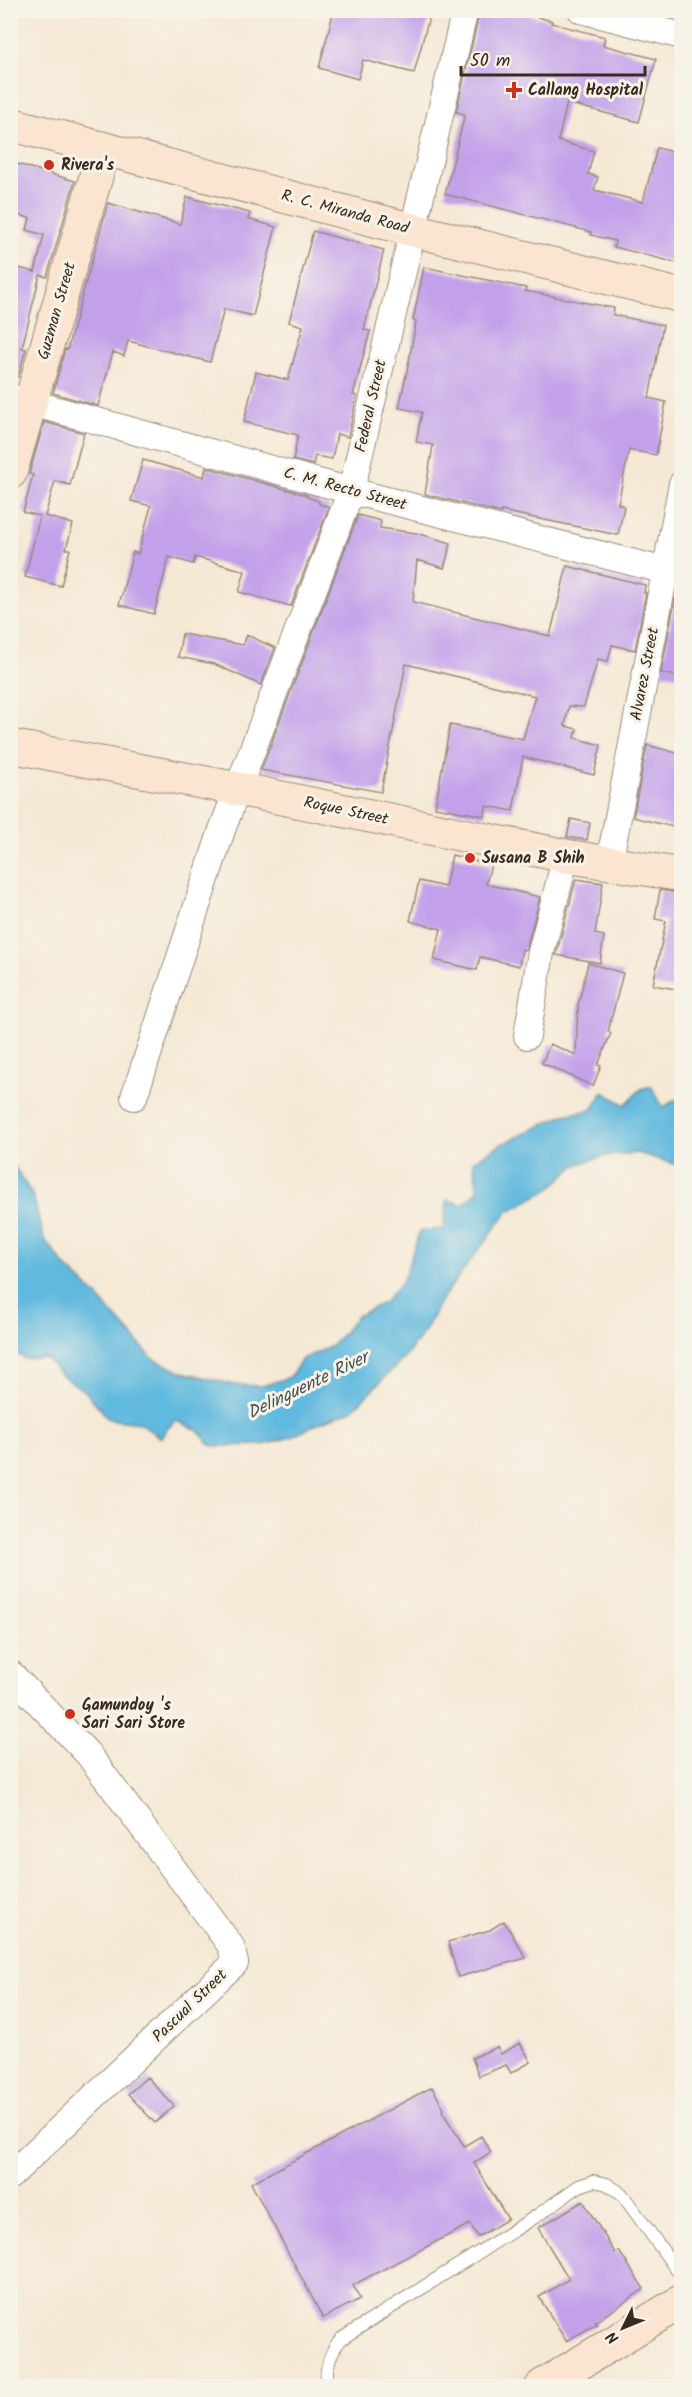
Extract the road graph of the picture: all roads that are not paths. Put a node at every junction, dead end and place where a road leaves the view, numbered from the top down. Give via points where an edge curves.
1 (465, 10) edge
2 (581, 10) edge
3 (681, 36) edge
4 (10, 124) edge
5 (104, 149) junction
6 (413, 230) junction
7 (681, 296) edge
8 (21, 400) edge
9 (10, 473) edge
10 (681, 484) edge
11 (351, 491) junction
12 (673, 572) edge
13 (10, 746) edge
14 (238, 789) junction
15 (566, 856) junction
16 (609, 864) junction
17 (681, 875) edge
18 (528, 1036) dead end
19 (134, 1097) dead end
20 (10, 1673) edge
21 (10, 2176) edge
22 (681, 2277) edge
23 (681, 2301) edge
24 (327, 2386) edge
25 (542, 2386) edge

1 - 6 street, Federal Street
2 - 3 street
4 - 5 street, R. C. Miranda Road
5 - 6 street, R. C. Miranda Road
5 - 8 street, Guzman Street
6 - 7 street, R. C. Miranda Road
6 - 11 street, Federal Street
8 - 9 street, Guzman Street
8 - 11 street, C. M. Recto Street
10 - 12 street, Alvarez Street
11 - 12 street, C. M. Recto Street
11 - 14 street, Federal Street
12 - 16 street, Alvarez Street
13 - 14 street, Roque Street
14 - 15 street, Roque Street
14 - 19 street, Federal Street
15 - 16 street, Roque Street
15 - 18 street via 541,952
16 - 17 street, Roque Street
20 - 21 street, Pascual Street via 88,1754 231,1946 235,1963
22 - 24 lane via 622,2194 608,2184 594,2181 579,2186 341,2339 333,2348
23 - 25 street

